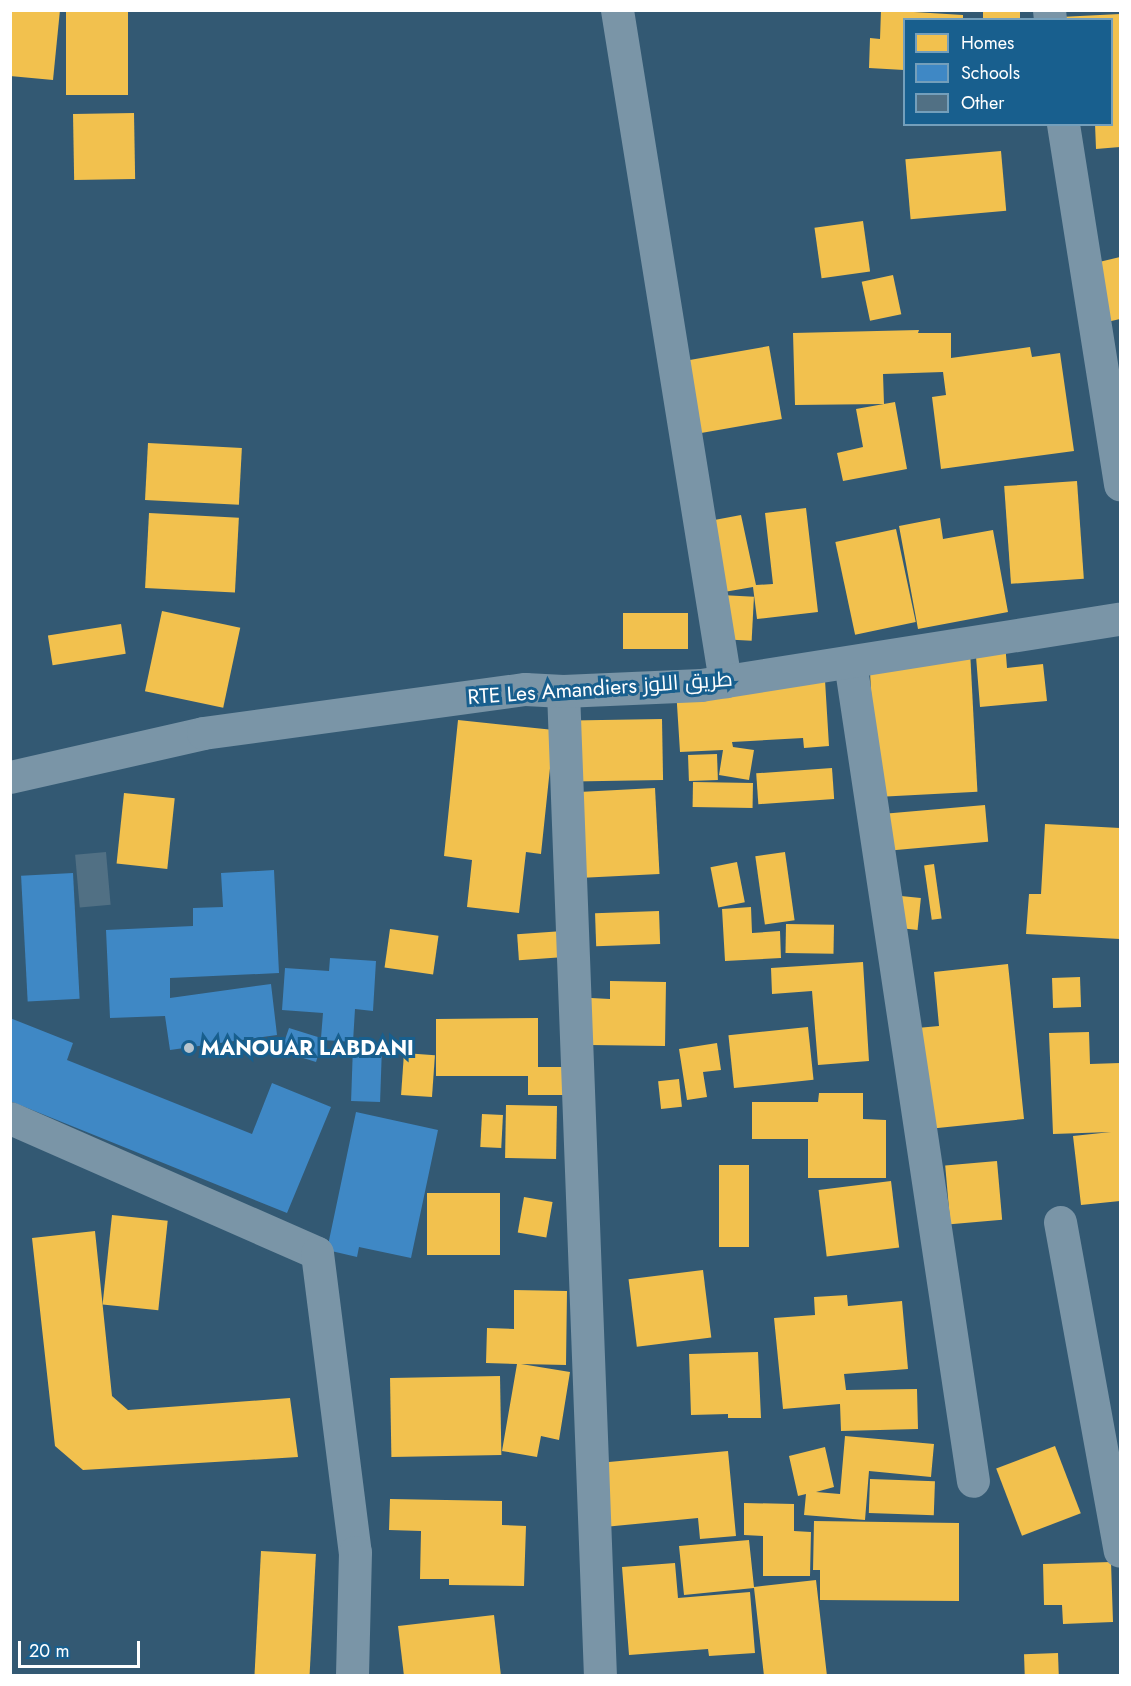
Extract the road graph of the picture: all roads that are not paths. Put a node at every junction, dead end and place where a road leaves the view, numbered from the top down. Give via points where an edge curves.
1 (616, 10) edge
2 (1063, 126) edge
3 (1120, 485) edge
4 (1120, 619) edge
5 (850, 662) junction
6 (725, 681) junction
7 (563, 691) junction
8 (10, 777) edge
9 (10, 1118) edge
10 (1060, 1222) dead end
11 (973, 1481) dead end
12 (1120, 1551) edge
13 (352, 1676) edge
14 (600, 1676) edge

1 - 6 street
2 - 3 street
4 - 5 street, RTE Les Amandiers طريق اللوز
5 - 6 street, RTE Les Amandiers طريق اللوز
5 - 11 street
6 - 7 street, RTE Les Amandiers طريق اللوز
7 - 8 street, RTE Les Amandiers طريق اللوز via 525,689 203,733
7 - 14 street
9 - 13 street via 317,1253 356,1552
10 - 12 street

